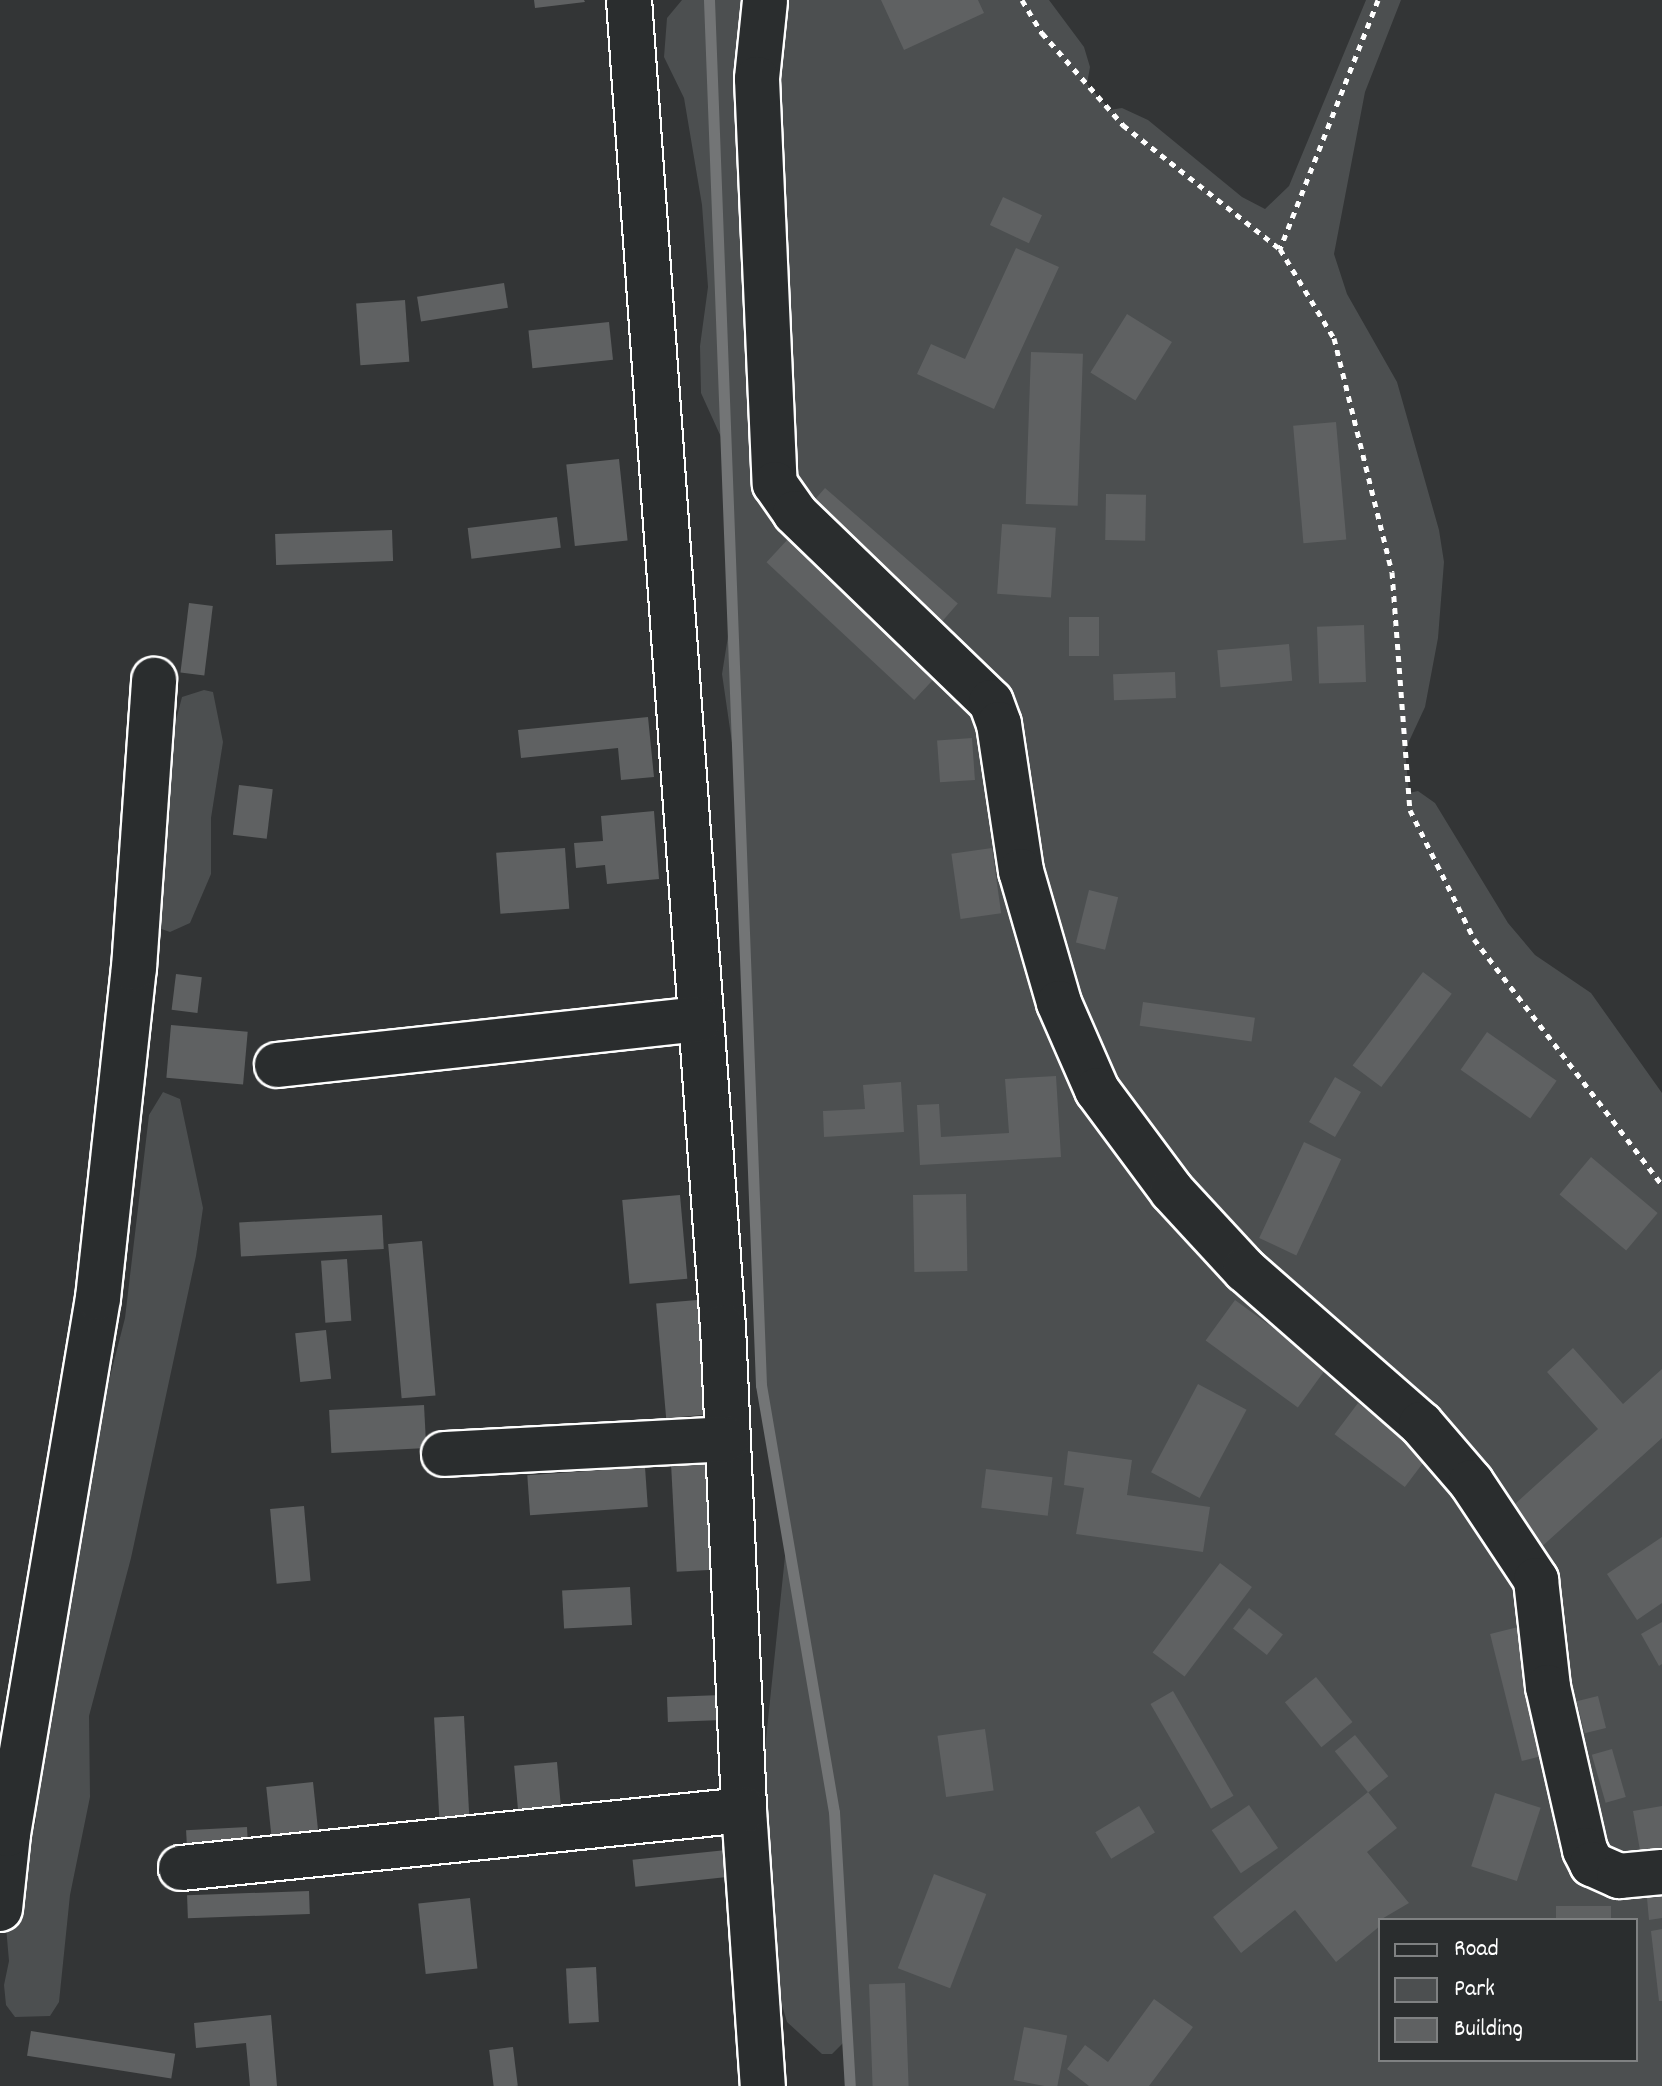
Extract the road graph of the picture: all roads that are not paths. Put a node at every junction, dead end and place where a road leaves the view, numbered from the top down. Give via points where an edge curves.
1 (629, 0) edge
2 (765, 1) edge
3 (154, 680) dead end
4 (700, 1019) junction
5 (277, 1065) dead end
6 (727, 1439) junction
7 (444, 1454) dead end
8 (744, 1810) junction
9 (181, 1868) dead end
10 (1662, 1872) edge
11 (0, 1909) edge
12 (763, 2086) edge

1 - 4 street
2 - 10 street via 757,79 775,484 795,513 991,702 999,724 1021,871 1059,1003 1097,1090 1154,1170 1245,1270 1421,1424 1471,1482 1536,1580 1548,1687 1585,1850 1592,1864 1619,1876
3 - 11 street via 134,968 98,1298
4 - 5 street
4 - 6 street
6 - 7 street
6 - 8 street
8 - 9 street
8 - 12 street

